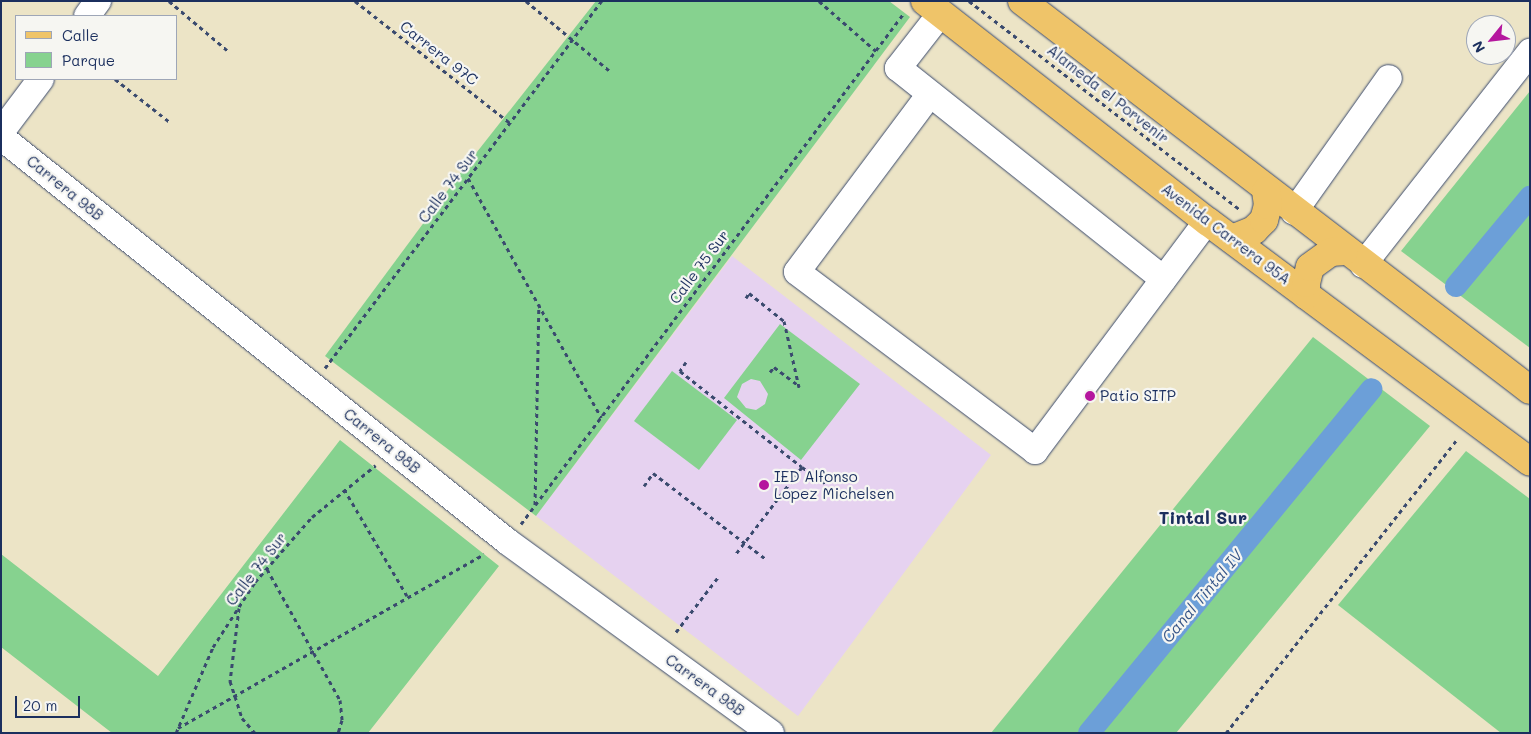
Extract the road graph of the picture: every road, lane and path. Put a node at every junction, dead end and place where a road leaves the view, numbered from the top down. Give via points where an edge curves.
1 (98, 1) edge
2 (169, 1) edge
3 (355, 1) edge
4 (526, 1) edge
5 (602, 1) edge
6 (819, 1) edge
7 (969, 1) edge
8 (1022, 1) edge
9 (925, 7) edge
10 (88, 15) edge
11 (573, 39) junction
12 (227, 50) dead end
13 (876, 51) junction
14 (1530, 52) edge
15 (612, 72) dead end
16 (1389, 78) dead end
17 (40, 80) edge
18 (116, 80) edge
19 (930, 94) junction
20 (171, 123) dead end
21 (510, 123) junction
22 (4, 125) edge
23 (468, 178) junction
24 (1266, 191) junction
25 (1233, 204) dead end
26 (1294, 212) junction
27 (1207, 221) junction
28 (1232, 239) junction
29 (1354, 258) junction
30 (1163, 279) junction
31 (1306, 296) junction
32 (746, 298) dead end
33 (539, 303) junction
34 (686, 362) dead end
35 (770, 372) dead end
36 (312, 385) junction
37 (1530, 390) edge
38 (601, 417) junction
39 (1473, 419) junction
40 (394, 451) junction
41 (1530, 462) edge
42 (802, 467) junction
43 (826, 484) dead end
44 (644, 486) dead end
45 (344, 489) junction
46 (535, 505) junction
47 (508, 542) junction
48 (744, 543) junction
49 (735, 554) dead end
50 (766, 560) dead end
51 (267, 569) junction
52 (719, 576) dead end
53 (407, 596) junction
54 (240, 606) junction
55 (676, 632) dead end
56 (313, 650) junction
57 (234, 696) junction
58 (178, 728) junction
59 (176, 733) edge
60 (255, 733) edge
61 (338, 733) edge
62 (771, 733) edge
63 (1226, 733) edge

1 - 10 street
2 - 12 path
3 - 21 path, Carrera 97C
4 - 11 path
5 - 11 path, Calle 74 Sur
6 - 13 path
7 - 25 path, Alameda el Porvenir
8 - 24 main road
9 - 13 path, Calle 75 Sur
9 - 19 street via 898,68
9 - 27 main road, Avenida Carrera 95A
11 - 15 path
11 - 21 path, Calle 74 Sur
13 - 38 path, Calle 75 Sur
14 - 29 street
16 - 26 street
17 - 22 street
18 - 20 path
19 - 30 street
19 - 30 street via 797,272 1035,451
21 - 23 path, Calle 74 Sur
22 - 36 street, Carrera 98B
23 - 33 path
23 - 36 path, Calle 74 Sur
24 - 26 main road
24 - 28 main road via 1268,205 1264,220 1254,230
26 - 29 main road
27 - 28 main road, Avenida Carrera 95A
27 - 30 street
28 - 31 main road, Avenida Carrera 95A
29 - 31 main road via 1331,252 1310,267
29 - 37 main road
31 - 39 main road, Avenida Carrera 95A
32 - 35 path via 749,293 784,321 799,387 774,367
33 - 38 path
33 - 46 path
34 - 42 path via 680,371
36 - 40 street, Carrera 98B
38 - 46 path, Calle 75 Sur
39 - 41 main road, Avenida Carrera 95A
39 - 63 path
40 - 45 path, Calle 74 Sur
40 - 47 street, Carrera 98B
42 - 43 path
42 - 48 path
44 - 48 path via 653,473
45 - 51 path, Calle 74 Sur via 312,517
45 - 53 path
46 - 47 path, Calle 75 Sur
47 - 53 path
47 - 62 street, Carrera 98B
48 - 49 path
48 - 50 path
51 - 54 path, Calle 74 Sur
51 - 56 path
52 - 55 path
53 - 56 path
54 - 57 path via 231,655
54 - 58 path, Calle 74 Sur via 213,647
56 - 57 path
56 - 61 path via 340,700 342,720
57 - 58 path
57 - 60 path via 242,718
58 - 59 path, Calle 74 Sur

